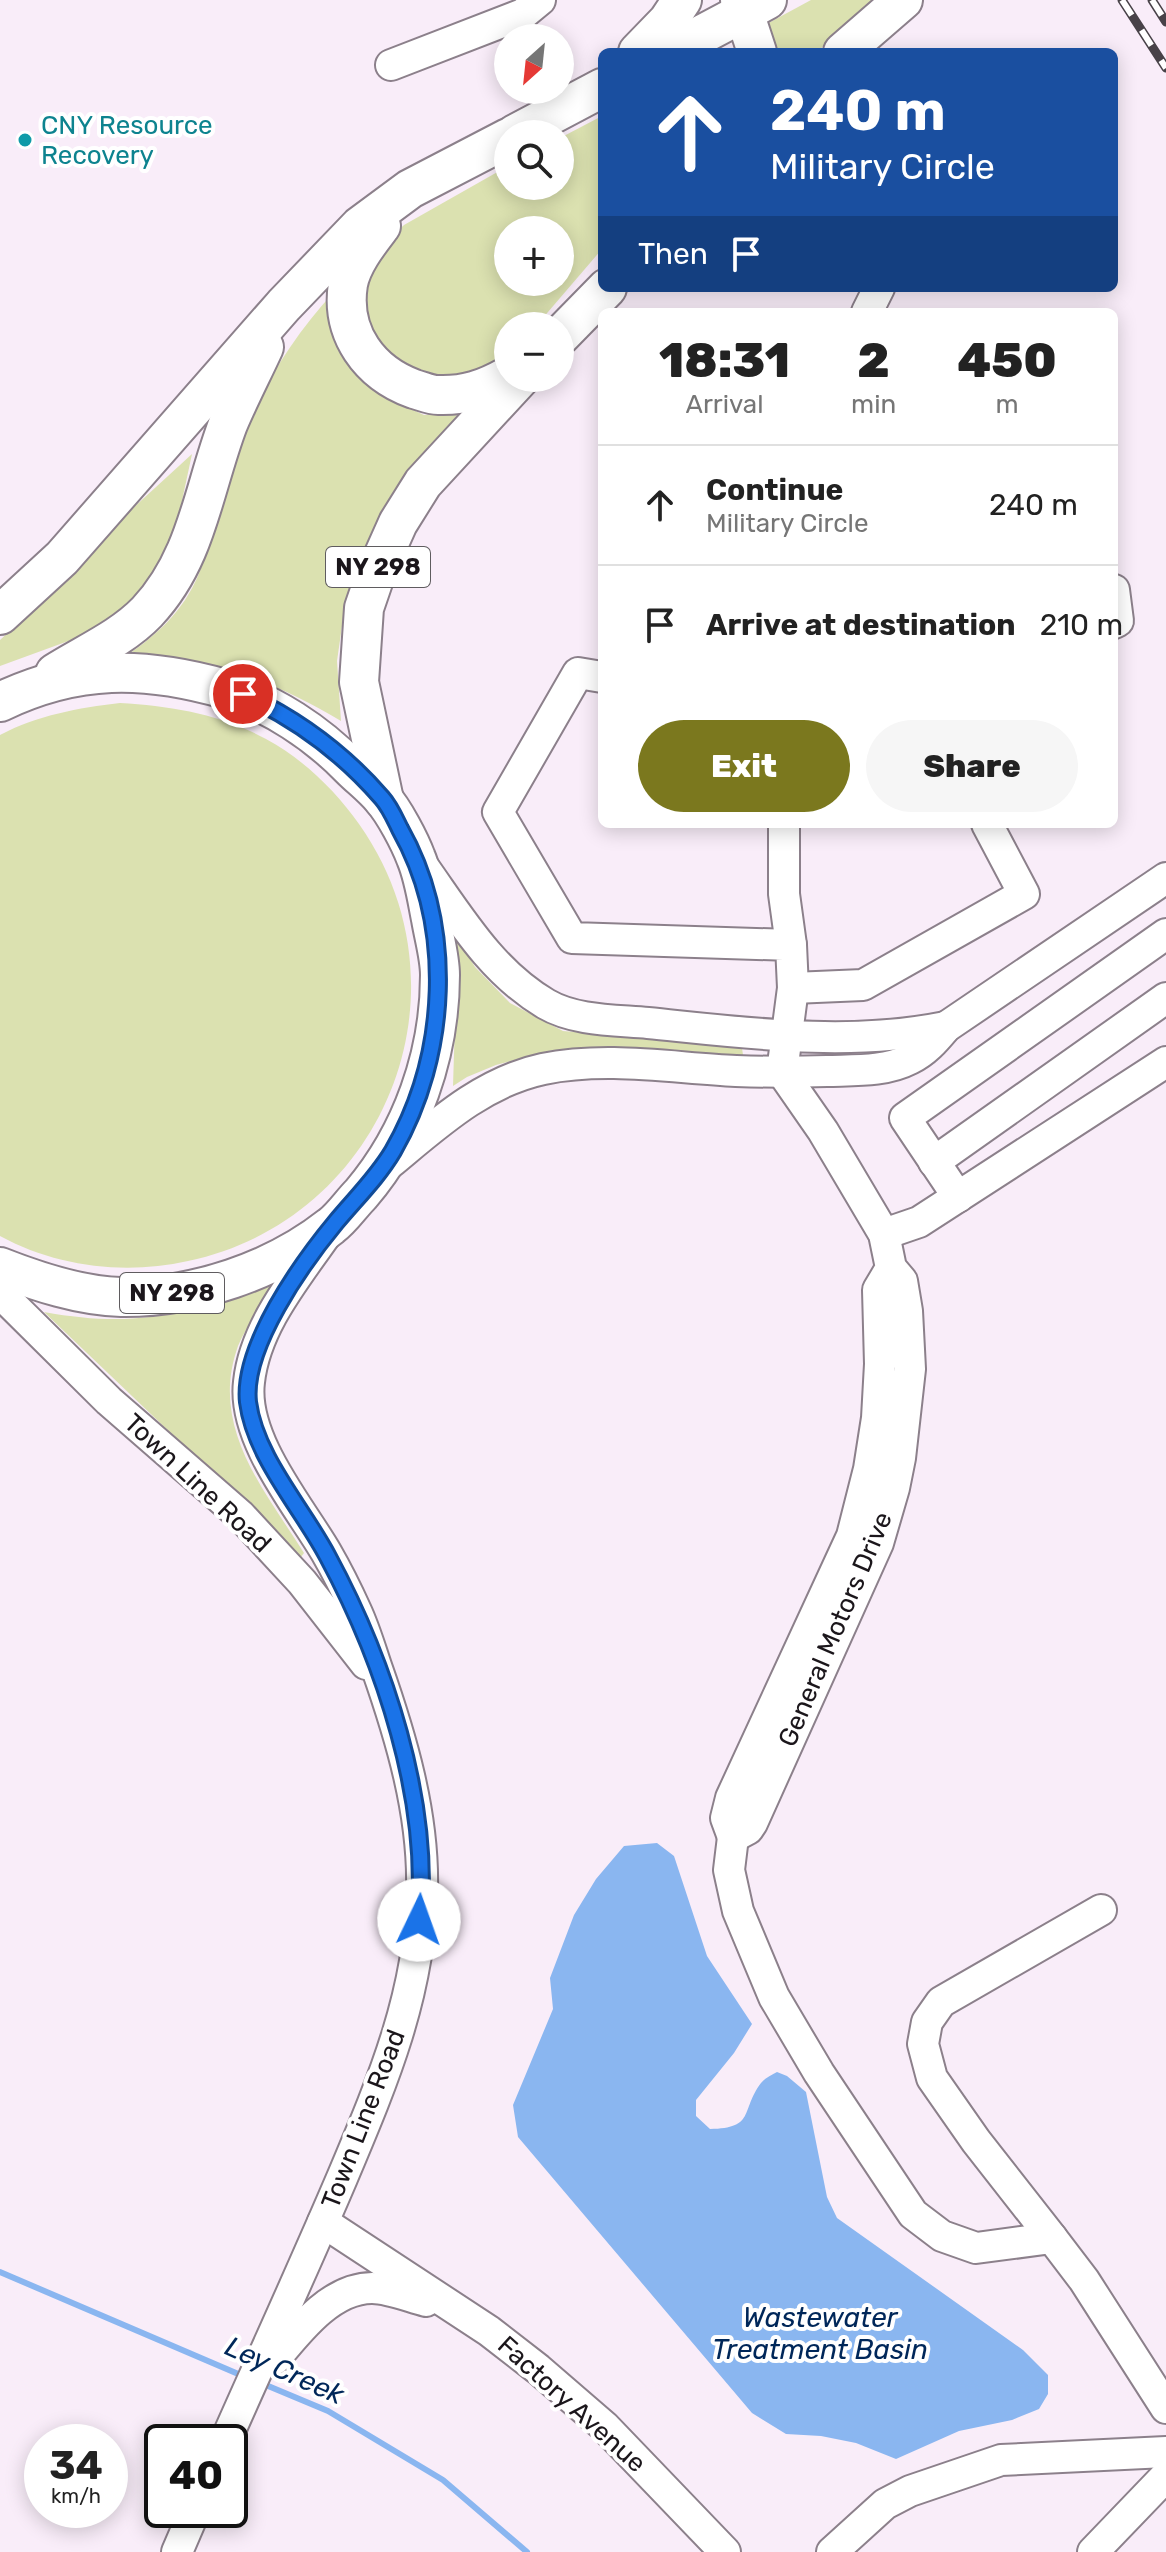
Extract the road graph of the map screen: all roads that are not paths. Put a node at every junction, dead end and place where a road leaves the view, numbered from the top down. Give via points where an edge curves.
1 (540, 0) edge
2 (682, 0) edge
3 (903, 0) edge
4 (751, 4) edge
5 (642, 48) edge
6 (676, 48) edge
7 (756, 48) edge
8 (848, 48) edge
9 (391, 65) dead end
10 (598, 90) edge
11 (541, 120) edge
12 (494, 145) edge
13 (410, 189) junction
14 (603, 292) edge
15 (284, 305) junction
16 (574, 322) edge
17 (494, 384) edge
18 (507, 392) edge
19 (0, 615) edge
20 (598, 676) edge
21 (16, 694) edge
22 (384, 800) junction
23 (784, 828) edge
24 (989, 828) edge
25 (416, 858) junction
26 (1166, 878) edge
27 (791, 945) junction
28 (1163, 945) edge
29 (793, 988) junction
30 (1166, 998) edge
31 (946, 1027) junction
32 (786, 1034) junction
33 (1166, 1062) edge
34 (782, 1072) junction
35 (934, 1162) junction
36 (379, 1172) junction
37 (958, 1197) junction
38 (333, 1225) junction
39 (884, 1234) junction
40 (0, 1267) edge
41 (0, 1293) edge
42 (383, 1685) junction
43 (1101, 1910) dead end
44 (323, 2222) junction
45 (1052, 2238) junction
46 (449, 2306) junction
47 (280, 2342) junction
48 (1166, 2408) edge
49 (233, 2424) edge
50 (1166, 2452) edge
51 (1166, 2476) edge
52 (187, 2528) edge
53 (177, 2552) edge
54 (725, 2552) edge
55 (832, 2552) edge
56 (1093, 2552) edge

1 - 9 street via 523,14
2 - 5 main road
3 - 8 main road
4 - 6 main road
4 - 7 main road
10 - 11 main road
12 - 13 main road
13 - 15 main road via 360,226
13 - 17 main road via 360,255 348,284 348,316 360,350 395,382 434,396 467,394
14 - 16 main road
15 - 19 main road via 62,558
15 - 21 main road via 228,425 178,572 129,627
18 - 22 main road, NY 298 via 423,483 393,534 364,608 359,682
20 - 27 street via 578,673 498,812 572,938
21 - 22 main road via 103,673 145,672 243,694 277,710 336,753
22 - 25 main road, NY 298
23 - 27 street
24 - 29 street via 1024,894 863,985
25 - 32 street via 483,952 548,1005 577,1016
25 - 36 main road, NY 298 via 440,973 434,1030 414,1111
26 - 31 street
27 - 29 street
28 - 35 street via 905,1118
29 - 32 street
30 - 35 street
31 - 32 street via 862,1037
31 - 34 street via 930,1047 889,1066
32 - 34 street
33 - 37 street
34 - 36 street via 593,1063 539,1070 453,1110
34 - 39 street, General Motors Drive
35 - 37 street
36 - 38 main road, NY 298
37 - 39 street via 919,1222
38 - 40 main road, NY 298 via 257,1268 213,1285 171,1293 120,1297 60,1287
38 - 42 street, Town Line Road via 276,1306 259,1343 248,1400 268,1460 358,1614
39 - 45 street, General Motors Drive via 891,1268 878,1290 878,1405 860,1508 844,1556 731,1798 726,1818 733,1837 729,1870 738,1911 774,1997 913,2214 942,2236 976,2248
41 - 42 street, Town Line Road via 109,1401 240,1515 302,1582
42 - 44 street, Town Line Road via 418,1826 422,1890 413,1981 388,2069
43 - 45 street via 941,2002 927,2022 923,2044 932,2078
44 - 46 street, Factory Avenue
44 - 47 street, Town Line Road
45 - 48 street
46 - 47 street via 373,2287 347,2293
46 - 54 street, Factory Avenue via 489,2331 604,2426
47 - 49 street
50 - 55 street via 1001,2460 885,2504
51 - 56 street
52 - 53 street

